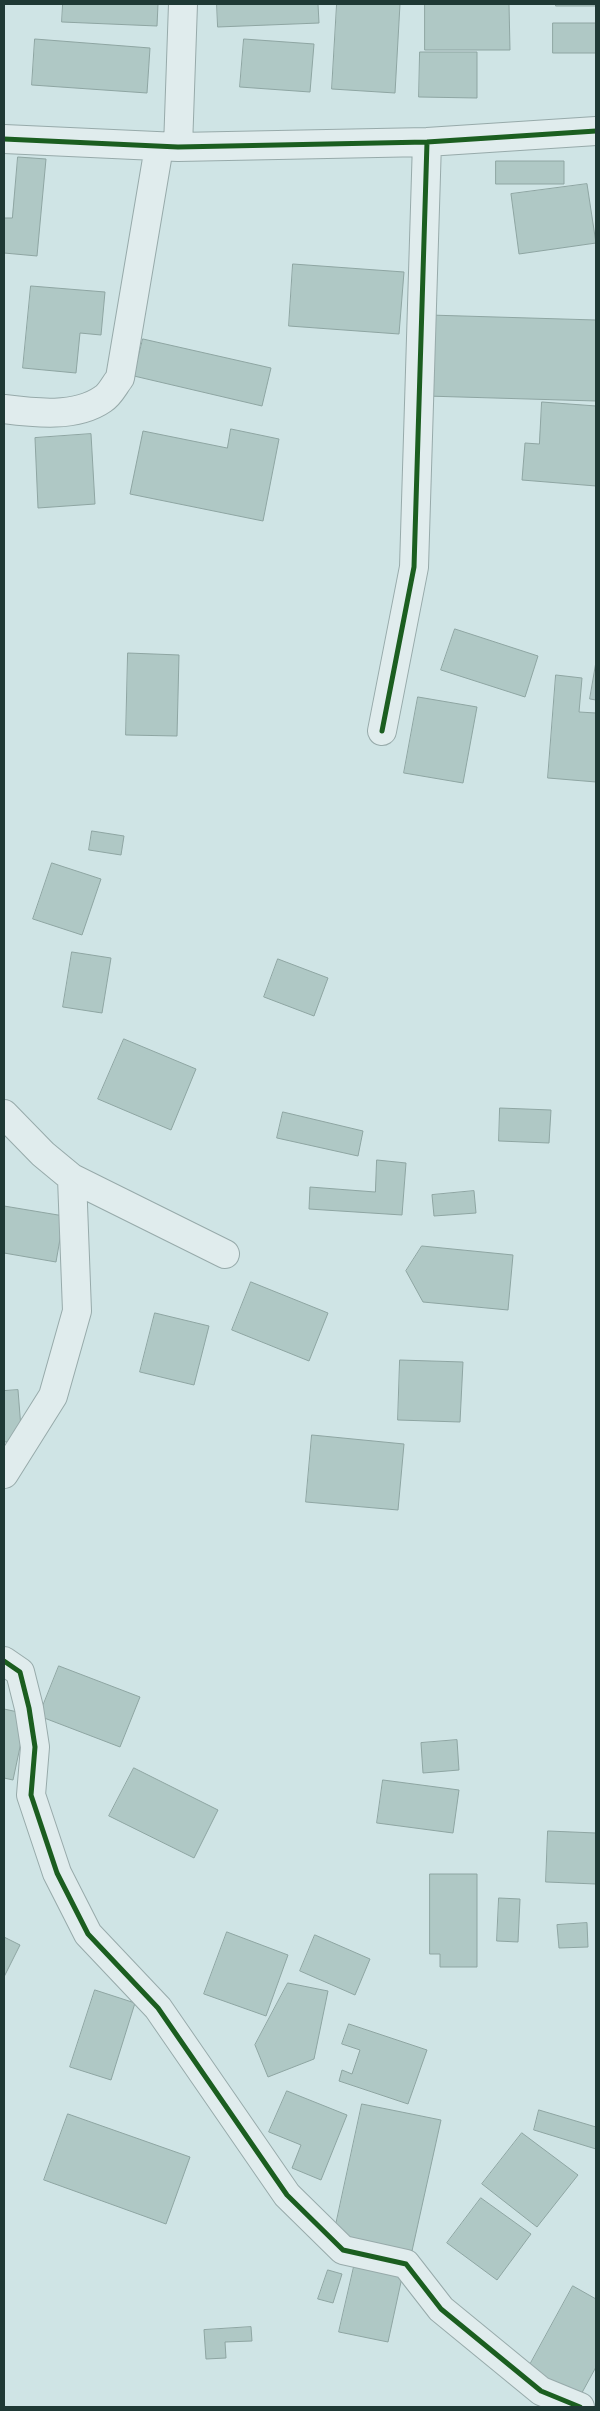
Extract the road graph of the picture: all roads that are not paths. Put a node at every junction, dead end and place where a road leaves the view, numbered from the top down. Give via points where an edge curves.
1 (184, 4) edge
2 (596, 131) edge
3 (4, 139) edge
4 (427, 142) junction
5 (169, 147) junction
6 (4, 409) edge
7 (382, 731) dead end
8 (4, 1114) edge
9 (72, 1178) junction
10 (224, 1254) dead end
11 (4, 1474) edge
12 (4, 1661) edge
13 (580, 2407) edge

1 - 5 street
2 - 4 street
3 - 5 street
4 - 5 street
4 - 7 street via 414,567
5 - 6 street via 120,378 105,399 82,409 36,414
8 - 9 street
9 - 10 street
9 - 11 street via 76,1311 53,1396
12 - 13 street via 20,1672 30,1708 35,1748 31,1794 57,1873 88,1934 158,2008 287,2195 343,2250 406,2264 441,2309 541,2391

